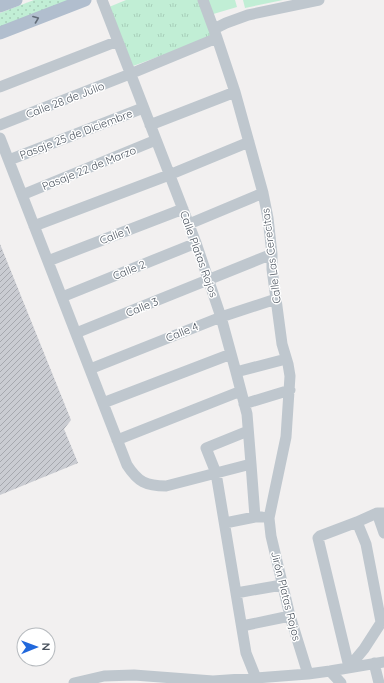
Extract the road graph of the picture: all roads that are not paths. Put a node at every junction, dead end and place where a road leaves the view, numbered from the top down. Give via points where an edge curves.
1 (16, 0) edge
2 (85, 0) edge
3 (102, 0) edge
4 (203, 0) edge
5 (319, 0) edge
6 (0, 6) edge
7 (0, 33) edge
8 (216, 34) junction
9 (118, 41) junction
10 (130, 74) junction
11 (0, 87) edge
12 (235, 92) junction
13 (143, 108) junction
14 (0, 125) edge
15 (150, 125) junction
16 (0, 138) edge
17 (156, 140) junction
18 (249, 142) junction
19 (9, 160) junction
20 (169, 174) junction
21 (263, 193) junction
22 (22, 195) junction
23 (183, 209) junction
24 (189, 224) junction
25 (34, 226) junction
26 (196, 243) junction
27 (272, 254) junction
28 (48, 261) junction
29 (209, 280) junction
30 (62, 297) junction
31 (276, 299) junction
32 (221, 317) junction
33 (76, 333) junction
34 (231, 354) junction
35 (286, 359) junction
36 (90, 369) junction
37 (236, 372) junction
38 (290, 390) junction
39 (241, 391) junction
40 (103, 403) junction
41 (244, 404) junction
42 (248, 431) junction
43 (117, 440) junction
44 (252, 464) junction
45 (216, 473) junction
46 (381, 513) edge
47 (255, 517) junction
48 (269, 518) junction
49 (357, 522) junction
50 (225, 523) junction
51 (384, 533) edge
52 (282, 585) junction
53 (236, 592) junction
54 (290, 616) junction
55 (383, 620) edge
56 (242, 626) junction
57 (379, 662) edge
58 (349, 667) junction
59 (330, 671) junction
60 (308, 674) junction
61 (256, 678) junction
62 (213, 682) edge
63 (74, 683) edge
64 (342, 683) edge
65 (380, 683) edge

1 - 6 main road
7 -> 2 main road
3 - 9 street, Calle Platas Rojos
4 - 8 street, Calle Las Cerecitas
5 - 8 street, Calle 28 de Julio via 248,14 226,23
8 - 10 street, Calle 28 de Julio
8 - 12 street, Calle Las Cerecitas
9 - 10 street, Calle Platas Rojos
9 - 11 street
10 - 13 street, Calle Platas Rojos
10 - 14 street, Calle 28 de Julio
12 - 15 street
12 - 18 street, Calle Las Cerecitas
13 - 15 street, Calle Platas Rojos
13 - 19 street, Pasaje 25 de Diciembre
15 - 17 street, Calle Platas Rojos
16 - 19 street
17 - 20 street, Calle Platas Rojos
17 - 22 street, Pasaje 22 de Marzo
18 - 20 street
18 - 21 street, Calle Las Cerecitas
19 - 22 street
20 - 23 street, Calle Platas Rojos
20 - 25 street
21 - 24 street
21 - 27 street, Calle Las Cerecitas
22 - 25 street
23 - 24 street, Calle Platas Rojos
23 - 28 street, Calle 1
24 - 26 street, Calle Platas Rojos
25 - 28 street
26 - 29 street, Calle Platas Rojos
26 - 30 street, Calle 2
27 - 29 street, Calle 3
27 - 31 street, Calle Las Cerecitas
28 - 30 street
29 - 32 street, Calle Platas Rojos
29 - 33 street, Calle 3
30 - 33 street
31 - 32 street, Calle 4
31 - 35 street, Calle Las Cerecitas
32 - 34 street, Calle Platas Rojos
32 - 36 street, Calle 4
33 - 36 street
34 - 37 street, Calle Platas Rojos
34 - 40 street
35 - 37 street
35 - 38 street, Calle Las Cerecitas
36 - 40 street
37 - 39 street, Calle Platas Rojos
38 - 41 street
38 - 48 street, Calle Las Cerecitas via 286,437
39 - 41 street, Calle Platas Rojos
39 - 43 street
40 - 43 street
41 - 42 street, Calle Platas Rojos
42 - 44 street, Calle Platas Rojos
42 - 45 street via 206,448
43 - 45 street via 134,475 154,486 166,486
44 - 45 street
44 - 47 street, Calle Platas Rojos
45 - 50 street
46 - 49 street
46 - 51 street
47 - 48 street
47 - 50 street
48 - 52 street, Jirón Platas Rojos
49 - 55 street via 366,544
49 - 58 street via 318,538
50 - 53 street
52 - 53 street
52 - 54 street, Jirón Platas Rojos
53 - 56 street
54 - 56 street
54 - 60 street, Jirón Platas Rojos
55 - 58 street
56 - 61 street via 246,653
57 - 58 street
57 - 65 street
58 - 59 street
59 - 60 street
59 - 64 street
60 - 61 street
61 - 62 street
62 - 63 street via 134,675 104,676

